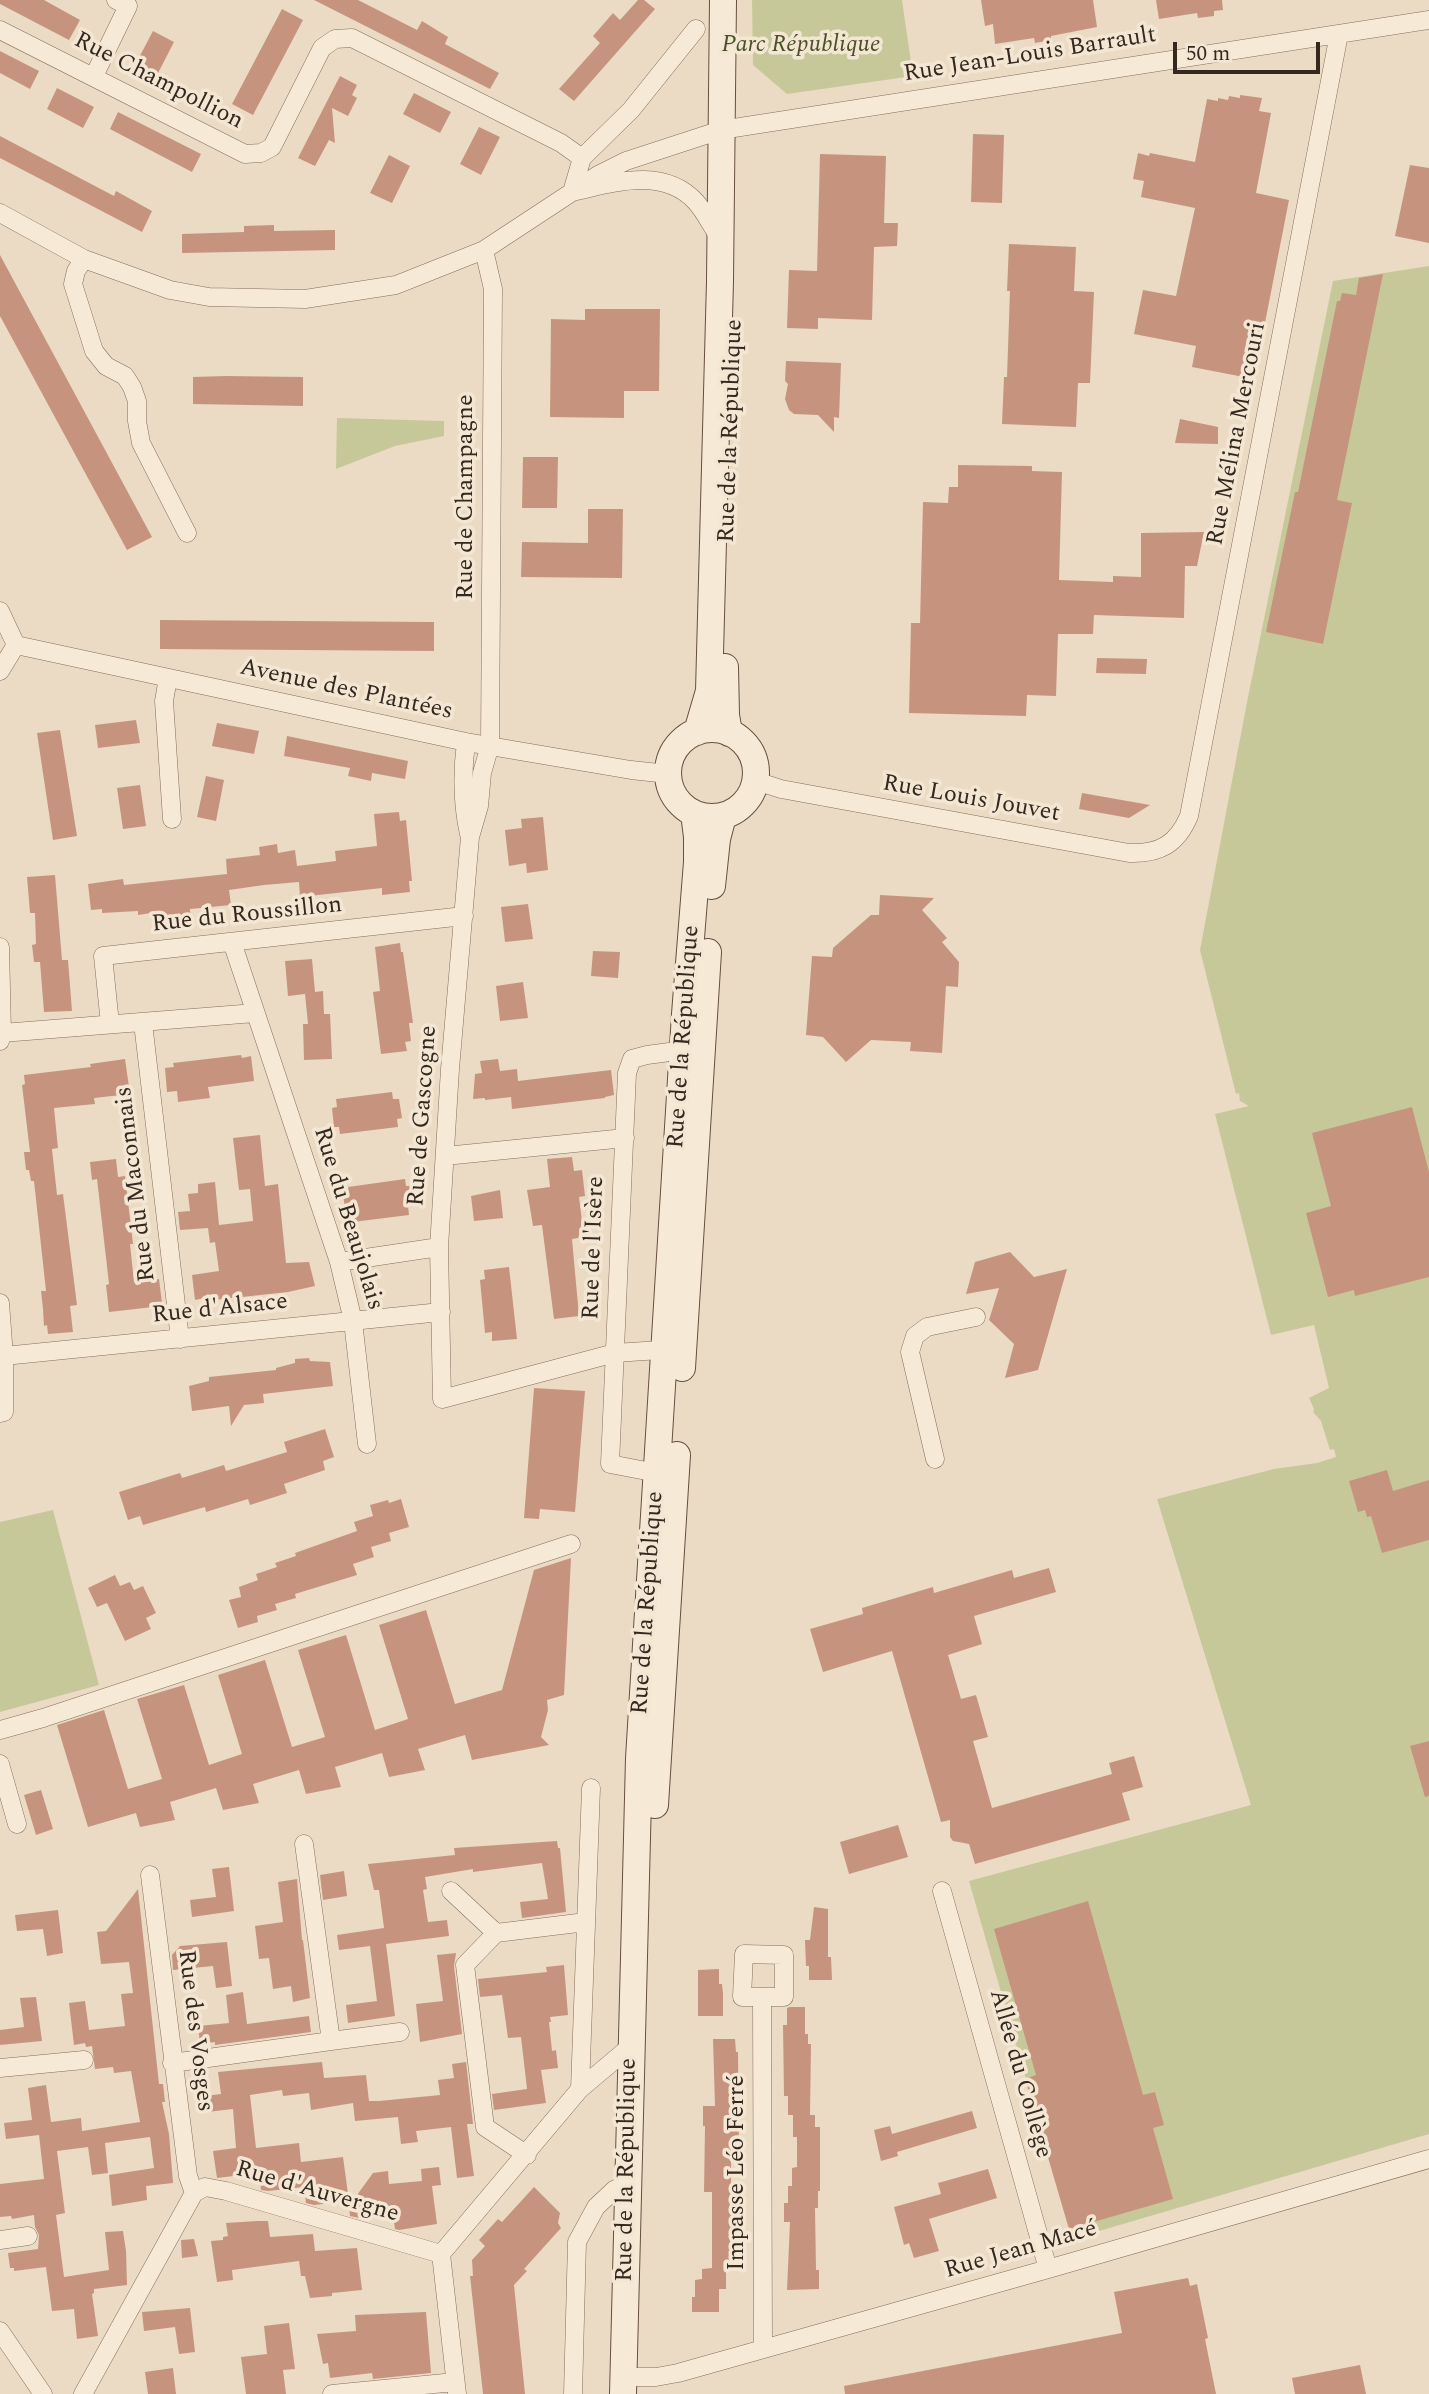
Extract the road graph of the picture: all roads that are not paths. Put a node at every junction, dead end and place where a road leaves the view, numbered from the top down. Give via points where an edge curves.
1 (116, 0) edge
2 (723, 0) edge
3 (1429, 20) edge
4 (696, 29) dead end
5 (0, 30) edge
6 (1339, 34) junction
7 (93, 76) junction
8 (721, 130) junction
9 (582, 158) junction
10 (572, 192) junction
11 (0, 213) edge
12 (720, 238) junction
13 (484, 250) junction
14 (84, 259) junction
15 (187, 533) dead end
16 (0, 611) edge
17 (16, 645) junction
18 (0, 671) edge
19 (168, 678) junction
20 (697, 732) junction
21 (729, 733) junction
22 (466, 742) junction
23 (489, 745) junction
24 (668, 774) junction
25 (756, 781) junction
26 (694, 813) junction
27 (723, 816) junction
28 (172, 818) dead end
29 (470, 837) junction
30 (1175, 839) joint
31 (464, 916) junction
32 (232, 942) junction
33 (0, 947) edge
34 (255, 1013) junction
35 (143, 1023) junction
36 (110, 1024) junction
37 (1, 1037) edge
38 (692, 1049) junction
39 (625, 1138) junction
40 (445, 1156) junction
41 (439, 1247) junction
42 (339, 1262) junction
43 (0, 1303) edge
44 (441, 1312) junction
45 (976, 1317) dead end
46 (353, 1321) junction
47 (180, 1339) junction
48 (674, 1349) junction
49 (615, 1353) junction
50 (4, 1356) junction
51 (0, 1413) edge
52 (367, 1444) dead end
53 (935, 1459) dead end
54 (657, 1473) junction
55 (571, 1545) dead end
56 (0, 1730) edge
57 (0, 1764) edge
58 (0, 1780) edge
59 (591, 1788) dead end
60 (647, 1797) junction
61 (10, 1801) junction
62 (17, 1824) dead end
63 (304, 1844) dead end
64 (150, 1875) dead end
65 (451, 1891) dead end
66 (942, 1891) dead end
67 (586, 1922) junction
68 (496, 1933) junction
69 (762, 1997) dead end
70 (400, 2032) dead end
71 (331, 2041) junction
72 (631, 2046) junction
73 (85, 2060) dead end
74 (172, 2063) junction
75 (0, 2068) edge
76 (580, 2089) junction
77 (527, 2155) junction
78 (1429, 2159) edge
79 (626, 2185) junction
80 (194, 2193) junction
81 (28, 2236) dead end
82 (0, 2240) edge
83 (441, 2254) junction
84 (1048, 2269) junction
85 (0, 2331) edge
86 (763, 2349) junction
87 (630, 2386) edge
88 (456, 2388) edge
89 (43, 2394) edge
90 (83, 2394) edge
91 (332, 2394) edge
92 (573, 2394) edge

1 - 7 street via 128,6
2 - 8 main road, Rue de la République
3 - 6 street, Rue Jean-Louis Barrault
4 - 9 street via 631,110
5 - 7 street, Rue Champollion
6 - 8 street, Rue Jean-Louis Barrault
6 - 30 street, Rue Mélina Mercouri via 1189,816
7 - 9 street, Rue Champollion via 245,154 261,153 272,147 323,48 335,39 352,38 561,143
8 - 10 street, Rue Jean-Louis Barrault via 626,161
8 - 12 main road, Rue de la République
8 - 21 main road, Rue de la République via 737,262 724,692
9 - 10 street
10 - 12 street via 640,178 677,187 696,202
10 - 13 street, Rue Jean-Louis Barrault
11 - 14 street, Rue Jean-Louis Barrault
12 - 20 main road, Rue de la République via 709,691
13 - 14 street, Rue Jean-Louis Barrault via 396,285 305,299 209,297 170,290
13 - 23 street, Rue de Champagne via 493,289
14 - 15 street via 73,284 94,351 132,387 141,443
16 - 17 street
17 - 18 street
17 - 19 street, Avenue des Plantées
19 - 22 street, Avenue des Plantées
19 - 28 street via 164,701
20 - 21 main road
20 - 24 main road via 676,748
21 - 25 main road via 751,752
22 - 23 street, Avenue des Plantées
22 - 29 street, Rue de Gascogne via 462,770
23 - 24 street, Avenue des Plantées
23 - 29 street, Rue de Gascogne
24 - 26 main road via 675,797
25 - 27 main road via 744,803
25 - 30 street, Rue Louis Jouvet via 793,792 1129,853 1154,852
26 - 27 main road
26 - 38 main road, Rue de la République
27 - 38 main road, Rue de la République
29 - 31 street, Rue de Gascogne
31 - 32 street, Rue du Roussillon
31 - 40 street, Rue de Gascogne
32 - 34 street, Rue du Beaujolais
32 - 36 street, Rue du Roussillon via 103,957
33 - 37 street
34 - 35 street
34 - 42 street, Rue du Beaujolais
35 - 36 street
35 - 47 street, Rue du Maconnais
36 - 37 street
38 - 39 street, Rue de l'Isère via 632,1059 627,1073
38 - 48 main road, Rue de la République
39 - 40 street
39 - 49 street, Rue de l'Isère
40 - 41 street, Rue de Gascogne
41 - 42 street
41 - 44 street, Rue de Gascogne
42 - 46 street, Rue du Beaujolais
43 - 50 street
44 - 46 street, Rue d'Alsace
44 - 49 street, Rue de Gascogne via 442,1398
45 - 53 street via 927,1327 915,1336 910,1352
46 - 47 street, Rue d'Alsace
46 - 52 street, Rue du Beaujolais
47 - 50 street, Rue d'Alsace
48 - 49 street
48 - 54 main road, Rue de la République
48 - 60 main road, Rue de la République
49 - 54 street, Rue de l'Isère via 610,1464
50 - 51 street via 4,1412
54 - 60 main road, Rue de la République
55 - 56 street
57 - 61 street
58 - 61 street
59 - 67 street
60 - 72 main road, Rue de la République
60 - 87 main road, Rue de la République via 646,1999
61 - 62 street
63 - 71 street
64 - 74 street, Rue des Vosges
65 - 68 street
66 - 84 street, Allée du Collège
67 - 68 street
67 - 76 street
68 - 77 street via 465,1965 485,2127
69 - 86 street, Impasse Léo Ferré
70 - 71 street
71 - 74 street
72 - 76 street
72 - 79 main road, Rue de la République
73 - 75 street
74 - 80 street, Rue des Vosges
76 - 77 street
77 - 83 street
78 - 84 street, Rue Jean Macé
79 - 87 main road, Rue de la République
79 - 92 street via 596,2207 577,2242
80 - 83 street, Rue d'Auvergne via 205,2187 226,2191
80 - 90 street
81 - 82 street
83 - 88 street
84 - 86 street, Rue Jean Macé
85 - 89 street
86 - 87 street, Rue Jean Macé
88 - 91 street

